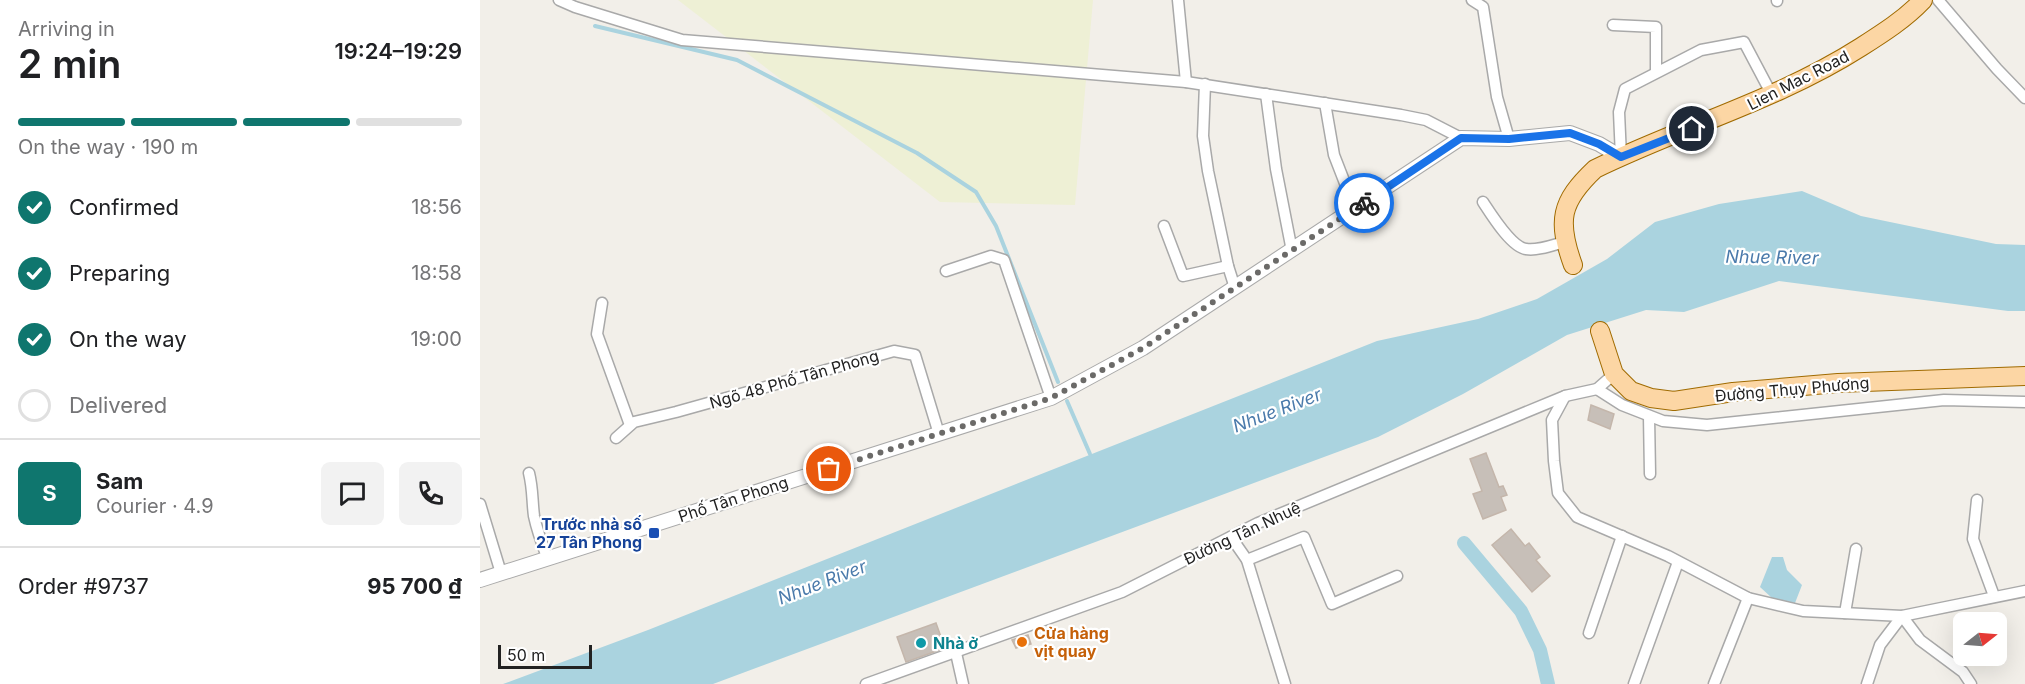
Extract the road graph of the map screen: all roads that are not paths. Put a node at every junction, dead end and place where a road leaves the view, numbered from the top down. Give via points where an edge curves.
1 (559, 0) edge
2 (1178, 0) edge
3 (1472, 0) edge
4 (1923, 0) edge
5 (1938, 0) edge
6 (586, 5) edge
7 (1613, 25) dead end
8 (1656, 71) junction
9 (1186, 82) junction
10 (1205, 84) junction
11 (1266, 94) junction
12 (1772, 95) junction
13 (2025, 98) edge
14 (1325, 103) junction
15 (1461, 138) junction
16 (1509, 139) junction
17 (1621, 157) junction
18 (1483, 202) dead end
19 (1355, 209) junction
20 (1164, 226) dead end
21 (1564, 242) junction
22 (1292, 251) junction
23 (1573, 265) dead end
24 (1228, 266) junction
25 (946, 271) dead end
26 (1235, 288) junction
27 (602, 303) dead end
28 (1599, 331) dead end
29 (1614, 374) junction
30 (2025, 376) edge
31 (1597, 389) junction
32 (1564, 396) junction
33 (1051, 398) junction
34 (2025, 402) edge
35 (1649, 417) junction
36 (630, 425) junction
37 (939, 434) junction
38 (616, 438) dead end
39 (529, 473) dead end
40 (1650, 474) dead end
41 (1977, 500) dead end
42 (480, 504) edge
43 (485, 536) edge
44 (1622, 536) junction
45 (1231, 537) junction
46 (1856, 549) dead end
47 (547, 557) junction
48 (1246, 560) junction
49 (1678, 562) junction
50 (501, 573) junction
51 (1397, 576) dead end
52 (480, 580) edge
53 (2025, 591) edge
54 (1994, 596) junction
55 (1749, 598) junction
56 (1845, 613) junction
57 (1902, 616) junction
58 (1588, 633) dead end
59 (956, 653) junction
60 (866, 684) edge
61 (963, 684) edge
62 (1285, 684) edge
63 (1634, 684) edge
64 (1714, 684) edge
65 (1868, 684) edge
66 (1971, 684) edge

1 - 6 street
2 - 9 street
3 - 16 street via 1484,7 1497,97
4 - 12 main road, Lien Mac Road via 1862,46
5 - 13 street
6 - 9 street via 682,40
7 - 8 street via 1656,27
8 - 12 street via 1701,50 1744,42
8 - 17 street via 1625,89 1619,112
9 - 10 street
10 - 11 street
10 - 24 street via 1203,136
11 - 14 street
11 - 22 street
12 - 17 main road, Lien Mac Road
14 - 15 street via 1426,120
14 - 19 street via 1334,155
15 - 16 street
15 - 19 street, Phố Tân Phong
16 - 17 street via 1570,133
17 - 21 main road, Lien Mac Road via 1595,169 1574,191 1562,222
18 - 21 street via 1520,247 1529,249
19 - 22 street, Phố Tân Phong
20 - 24 street via 1183,276
21 - 23 main road, Lien Mac Road
22 - 26 street, Phố Tân Phong
24 - 26 street
25 - 33 street via 992,256 1004,260
26 - 33 street, Phố Tân Phong via 1143,348
27 - 36 street via 597,334
28 - 29 main road
29 - 30 main road, Đường Thụy Phương via 1631,391 1674,401 1838,383
29 - 31 street, Đường Tân Nhuệ
31 - 32 street, Đường Tân Nhuệ
31 - 35 street, Đường Thụy Phương
32 - 44 street via 1552,420 1558,493 1577,517
32 - 45 street, Đường Tân Nhuệ
33 - 37 street, Phố Tân Phong
34 - 35 street, Đường Thụy Phương via 1944,400 1707,425
35 - 40 street
36 - 37 street, Ngõ 48 Phố Tân Phong via 894,351 915,355
36 - 38 street, Ngõ 48 Phố Tân Phong
37 - 47 street, Phố Tân Phong
39 - 47 street via 534,518
41 - 54 street via 1973,539
42 - 43 street
43 - 50 street
44 - 49 street
44 - 58 street
45 - 48 street
45 - 59 street, Đường Tân Nhuệ via 1122,592
46 - 56 street
47 - 50 street, Phố Tân Phong
48 - 51 street via 1304,537 1332,604
48 - 62 street
49 - 55 street
49 - 63 street
50 - 52 street, Phố Tân Phong
53 - 54 street
54 - 57 street
55 - 56 street
55 - 64 street
56 - 57 street
57 - 65 street via 1880,645
57 - 66 street via 1920,640 1963,672
59 - 60 street, Đường Tân Nhuệ
59 - 61 street

